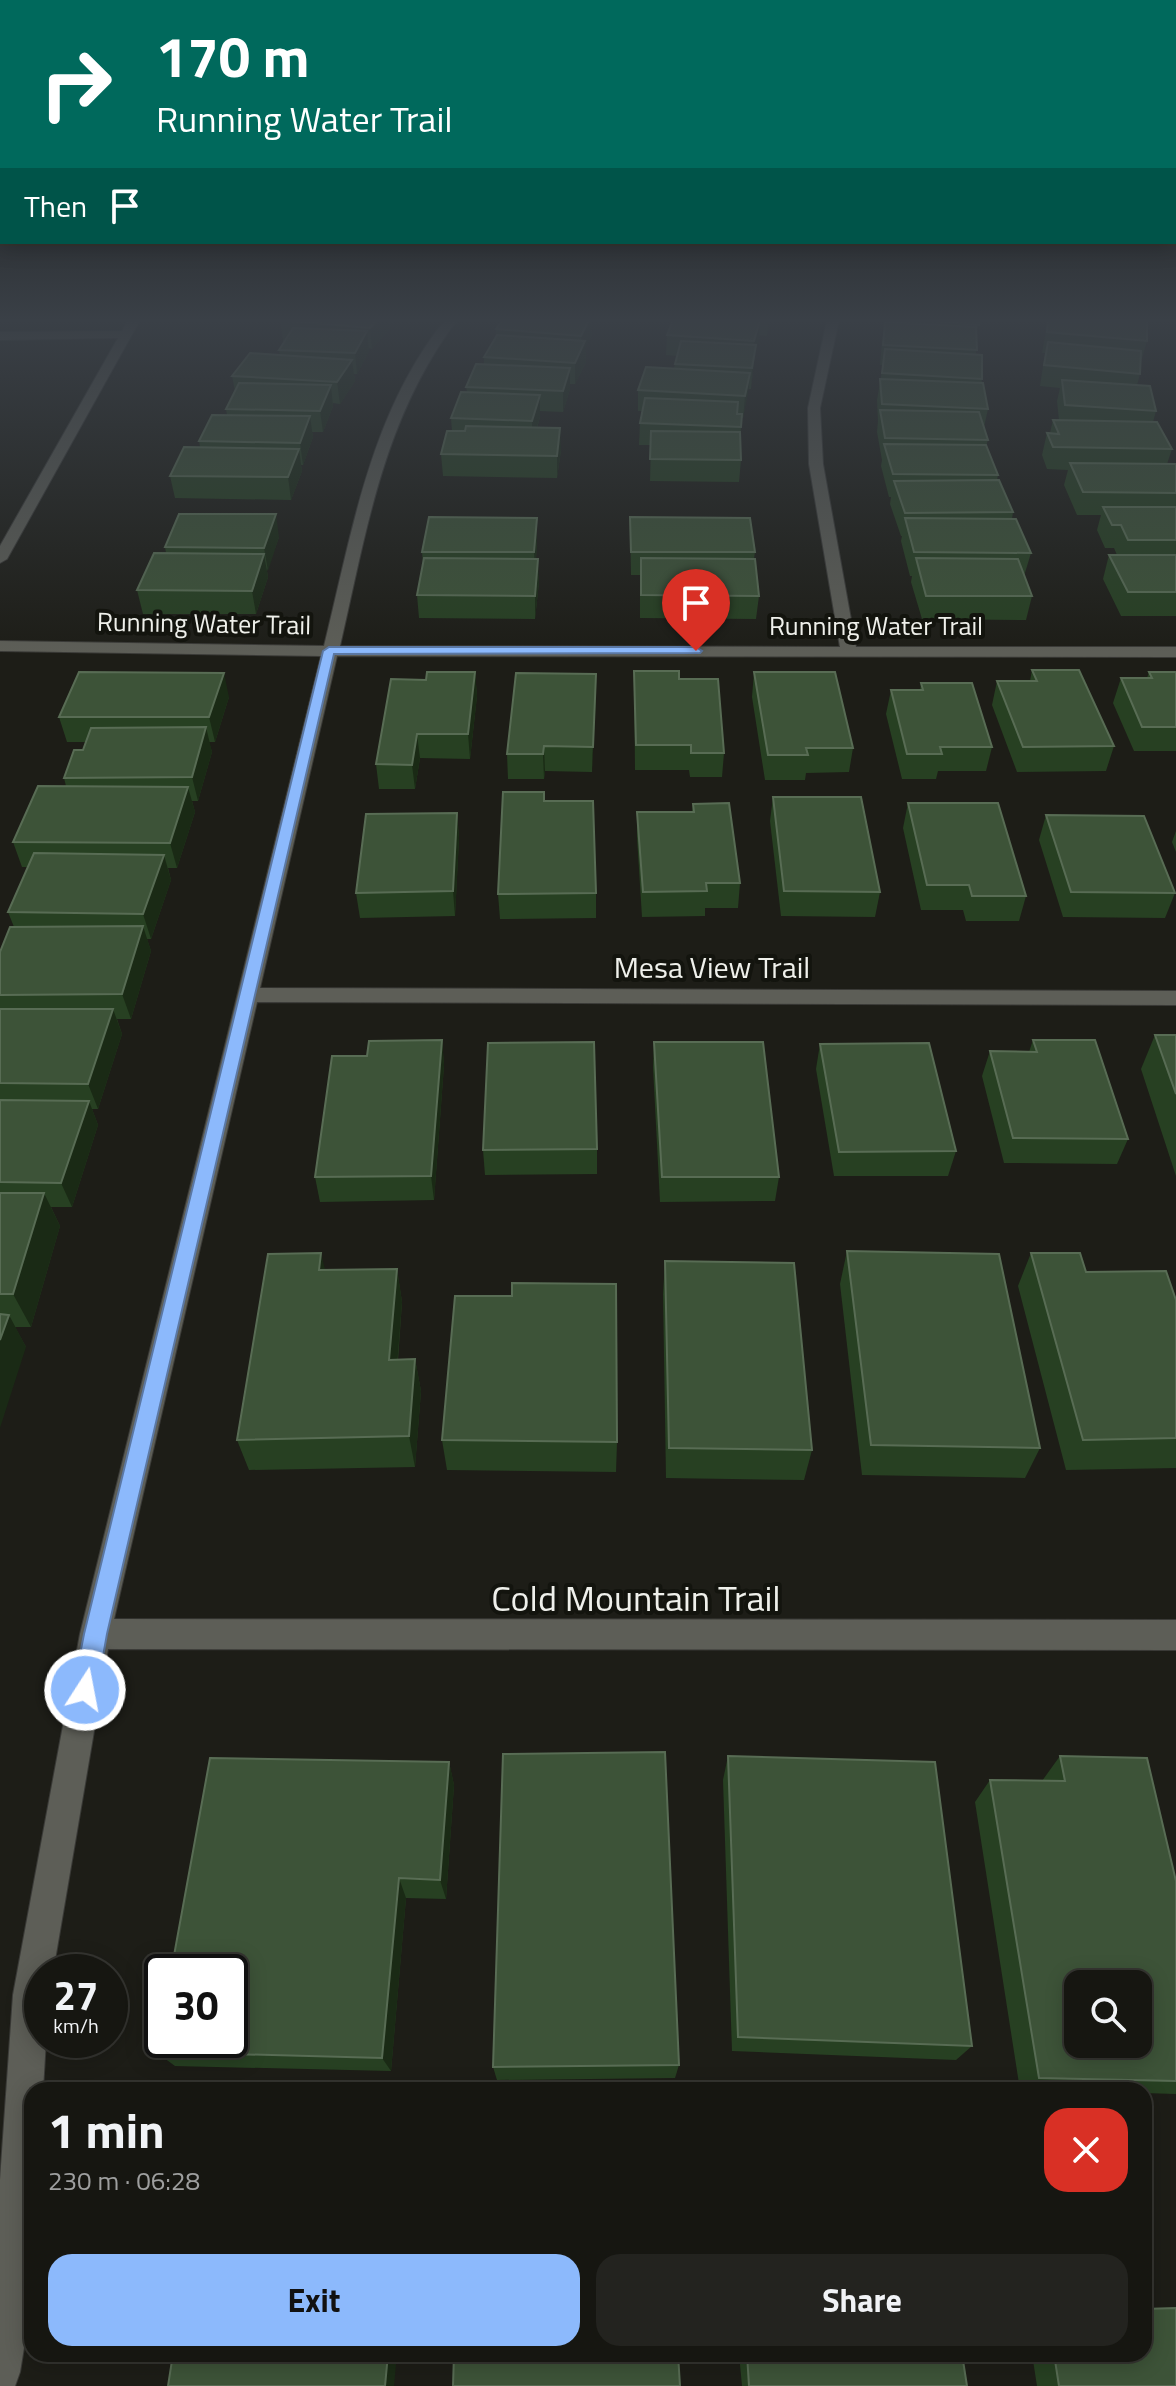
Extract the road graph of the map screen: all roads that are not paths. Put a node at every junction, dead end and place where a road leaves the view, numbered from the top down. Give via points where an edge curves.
1 (71, 431) edge
2 (387, 431) edge
3 (815, 431) edge
4 (0, 559) edge
5 (0, 646) edge
6 (329, 651) junction
7 (849, 651) junction
8 (1176, 652) edge
9 (247, 995) junction
10 (1176, 998) edge
11 (95, 1634) junction
12 (1176, 1635) edge
13 (25, 2082) edge
14 (24, 2104) edge
15 (0, 2372) edge

1 - 4 street
2 - 6 street
3 - 7 street
5 - 6 street, Running Water Trail
6 - 7 street, Running Water Trail
6 - 9 street
7 - 8 street, Running Water Trail
9 - 10 street, Mesa View Trail
9 - 11 street
11 - 12 street, Cold Mountain Trail
11 - 13 street via 31,1995
14 - 15 street via 11,2305

